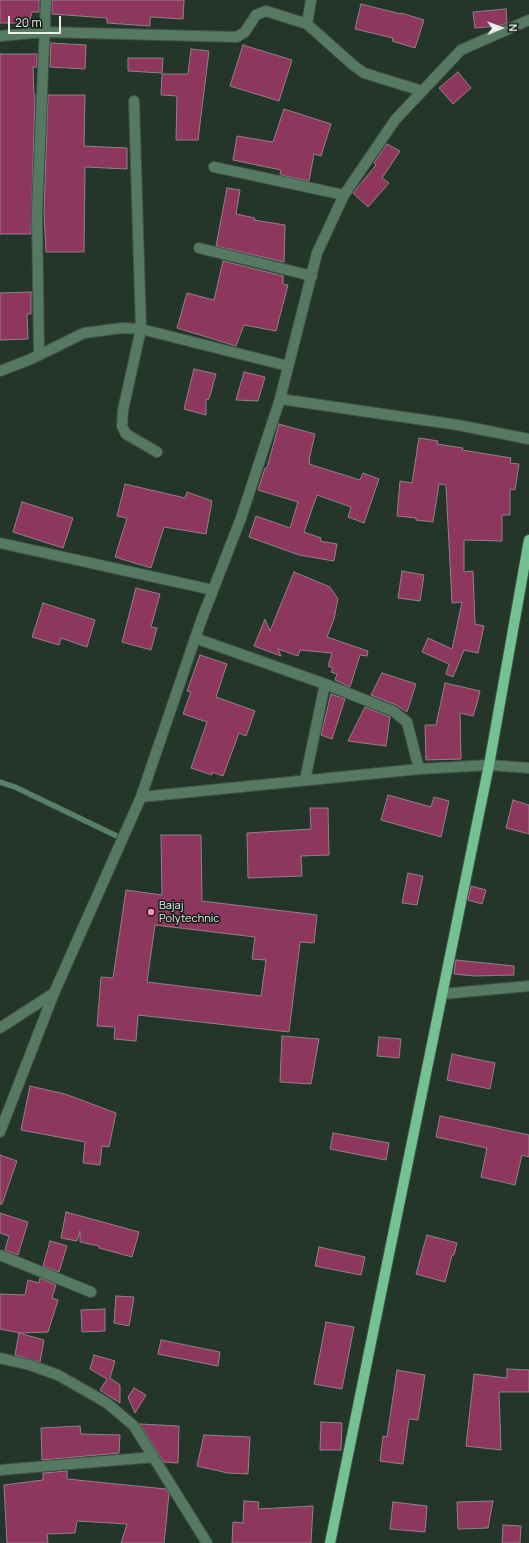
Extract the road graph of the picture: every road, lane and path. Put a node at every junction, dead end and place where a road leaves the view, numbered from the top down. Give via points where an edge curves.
1 (46, 0) edge
2 (311, 0) edge
3 (529, 20) edge
4 (307, 24) junction
5 (45, 32) junction
6 (0, 36) edge
7 (422, 91) junction
8 (134, 101) dead end
9 (214, 167) dead end
10 (344, 195) junction
11 (199, 248) dead end
12 (312, 276) junction
13 (140, 329) junction
14 (39, 355) junction
15 (288, 366) junction
16 (0, 371) edge
17 (280, 399) junction
18 (529, 439) edge
19 (157, 452) dead end
20 (529, 540) edge
21 (0, 543) edge
22 (213, 590) junction
23 (196, 638) junction
24 (325, 684) junction
25 (489, 765) junction
26 (419, 768) junction
27 (529, 768) edge
28 (305, 780) junction
29 (141, 797) junction
30 (529, 986) edge
31 (54, 993) junction
32 (442, 994) junction
33 (0, 1028) edge
34 (0, 1132) edge
35 (0, 1255) edge
36 (91, 1292) dead end
37 (0, 1358) edge
38 (154, 1457) junction
39 (0, 1470) edge
40 (207, 1543) edge
41 (330, 1543) edge

1 - 5 street
2 - 4 street
3 - 7 street via 461,50
4 - 5 street via 264,11 256,15 245,32 237,37
4 - 7 street via 364,73
5 - 6 street
5 - 14 street via 37,212
7 - 10 street via 395,120
8 - 13 street
9 - 10 street
10 - 12 street via 317,253
11 - 12 street
12 - 15 street
13 - 14 street via 106,329 84,334
13 - 15 street
13 - 19 street via 122,426 131,438
14 - 16 street
15 - 17 street
17 - 18 street via 458,425
17 - 22 street via 241,518
20 - 25 main road
21 - 22 street
22 - 23 street
23 - 24 street
23 - 29 street
24 - 26 street via 393,711 407,722
24 - 28 street
25 - 26 street
25 - 27 street
25 - 32 main road
26 - 28 street
28 - 29 street
29 - 31 street
30 - 32 street
31 - 33 street
31 - 34 street
32 - 41 main road
35 - 36 street
37 - 38 street via 58,1375 107,1402 134,1426
38 - 39 street
38 - 40 street

